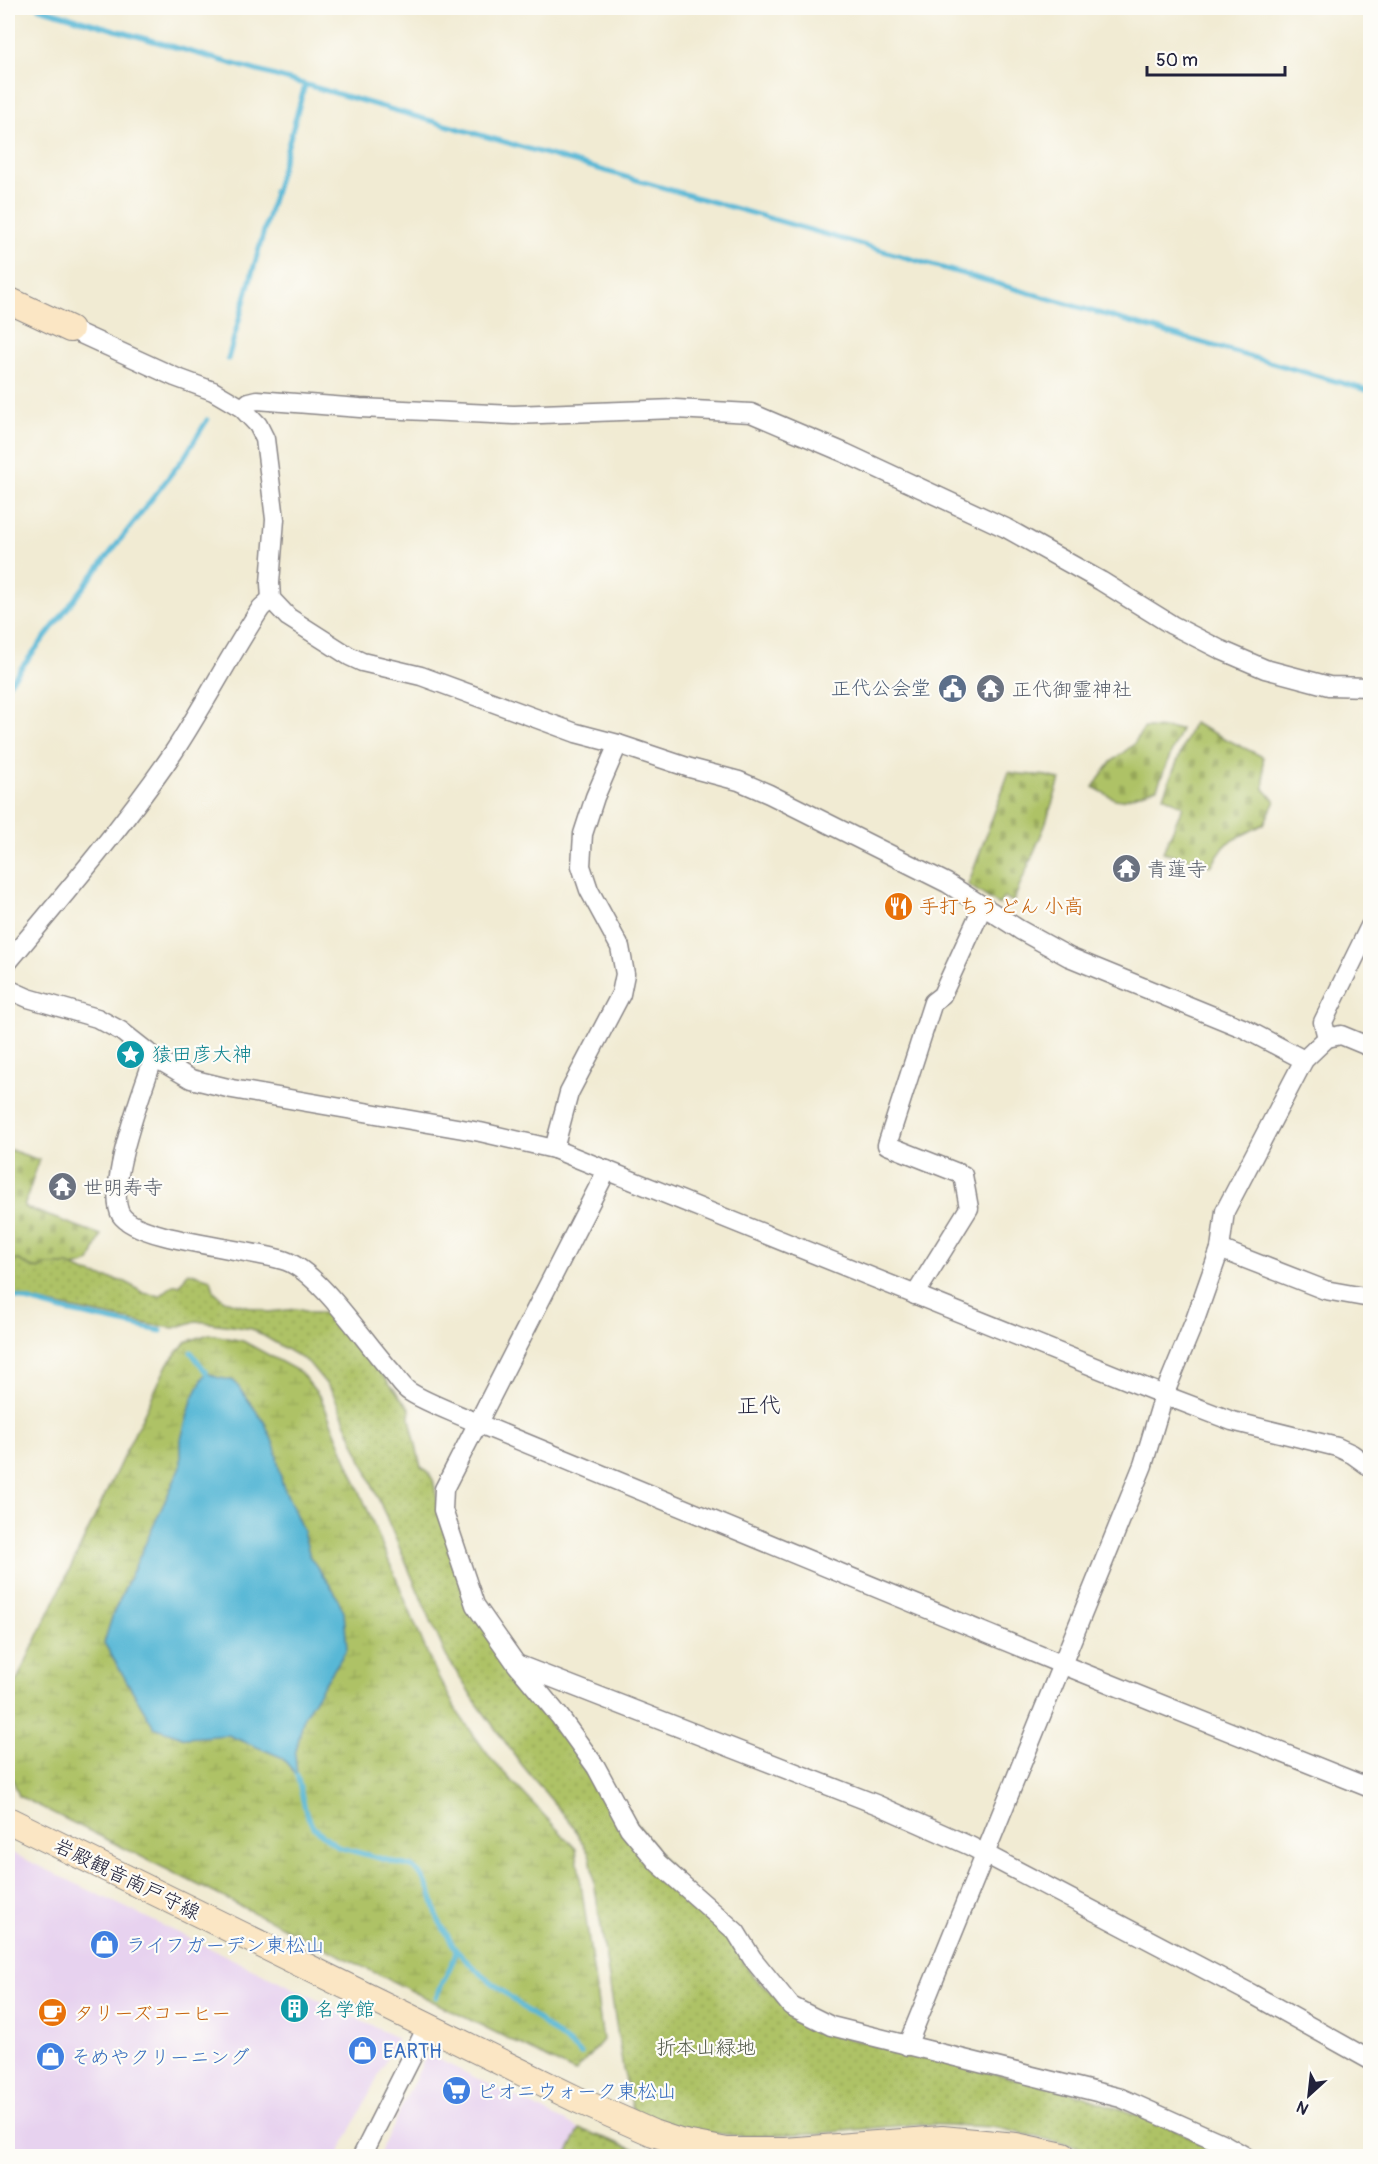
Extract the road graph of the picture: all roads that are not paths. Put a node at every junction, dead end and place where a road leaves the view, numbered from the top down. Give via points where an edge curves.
1 (8, 300) edge
2 (70, 329) joint
3 (242, 408) junction
4 (271, 599) junction
5 (1371, 687) edge
6 (618, 744) junction
7 (983, 906) junction
8 (1371, 926) edge
9 (8, 962) edge
10 (8, 989) edge
11 (1327, 1038) junction
12 (1371, 1047) edge
13 (154, 1057) junction
14 (1304, 1060) junction
15 (554, 1149) junction
16 (607, 1170) junction
17 (1220, 1250) junction
18 (915, 1295) junction
19 (1371, 1298) edge
20 (1164, 1395) junction
21 (477, 1423) junction
22 (1371, 1467) edge
23 (1061, 1664) junction
24 (517, 1665) junction
25 (1371, 1788) edge
26 (8, 1820) edge
27 (985, 1853) junction
28 (427, 2027) junction
29 (907, 2046) junction
30 (1371, 2060) edge
31 (362, 2157) edge
32 (1062, 2157) edge
33 (1245, 2157) edge

1 - 2 main road
2 - 3 street via 213,391
3 - 4 street via 258,425 268,455 275,519
3 - 5 street via 257,400 514,415 675,409 751,413 1006,528 1221,650 1265,669 1329,686
4 - 6 street via 288,617 362,662 421,676 576,734
4 - 9 street via 261,608 173,752 127,816
6 - 7 street via 769,794 947,883
6 - 15 street via 583,834 581,866 589,890 620,947 625,974 621,993 569,1093
7 - 14 street via 1069,957 1245,1029
7 - 18 street via 942,995 933,1002 887,1145 963,1175 969,1208
8 - 11 street via 1323,1022
10 - 13 street via 97,1018
11 - 12 street via 1341,1035
11 - 14 street
13 - 15 street via 191,1078 232,1089 480,1132
13 - 21 street via 127,1138 117,1202 122,1216 145,1231 288,1262 314,1278 410,1392
14 - 17 street via 1225,1211
15 - 16 street
16 - 18 street
16 - 21 street
17 - 19 street via 1324,1290
17 - 20 street
18 - 20 street
20 - 22 street via 1233,1421 1337,1447
20 - 23 street via 1143,1465
21 - 23 street
21 - 24 street via 444,1489 442,1510 475,1605
23 - 25 street
23 - 27 street
24 - 27 street via 878,1805
24 - 29 street via 596,1767 629,1828 658,1863 736,1932 791,2006 831,2026
26 - 28 main road, 岩殿観音南戸守線
27 - 29 street
27 - 30 street
28 - 31 street
28 - 32 main road, 岩殿観音南戸守線 via 626,2122 703,2148 785,2151 942,2139 1016,2146
29 - 33 street via 1121,2098

